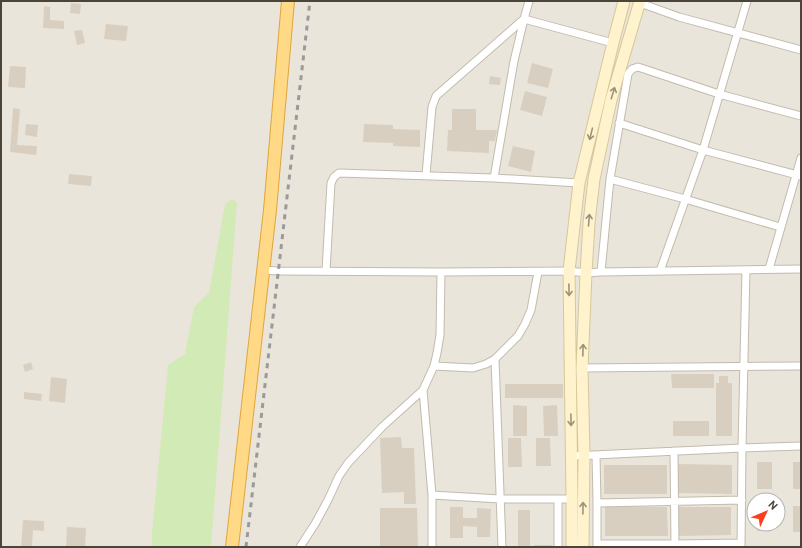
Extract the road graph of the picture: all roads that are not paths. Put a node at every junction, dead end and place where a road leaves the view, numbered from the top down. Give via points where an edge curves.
1 (288, 1) edge
2 (529, 1) edge
3 (624, 1) edge
4 (747, 1) edge
5 (640, 2) edge
6 (524, 19) junction
7 (738, 33) junction
8 (613, 43) junction
9 (801, 50) edge
10 (719, 94) junction
11 (801, 116) edge
12 (619, 123) junction
13 (703, 150) junction
14 (801, 158) edge
15 (426, 175) junction
16 (799, 175) edge
17 (494, 178) junction
18 (610, 179) junction
19 (579, 183) junction
20 (685, 199) junction
21 (780, 227) junction
22 (801, 269) edge
23 (263, 270) junction
24 (746, 270) junction
25 (769, 270) junction
26 (326, 271) junction
27 (569, 271) junction
28 (660, 271) junction
29 (441, 272) junction
30 (538, 272) junction
31 (601, 272) junction
32 (586, 273) junction
33 (496, 359) junction
34 (434, 366) junction
35 (801, 366) edge
36 (744, 367) junction
37 (582, 368) junction
38 (423, 390) junction
39 (801, 446) edge
40 (742, 448) junction
41 (674, 451) junction
42 (596, 454) junction
43 (584, 455) junction
44 (572, 456) junction
45 (432, 495) junction
46 (500, 499) junction
47 (558, 499) junction
48 (572, 499) junction
49 (742, 500) junction
50 (674, 502) junction
51 (598, 503) junction
52 (597, 545) edge
53 (741, 545) edge
54 (675, 546) edge
55 (232, 547) edge
56 (300, 547) edge
57 (432, 547) edge
58 (502, 547) edge
59 (558, 547) edge
60 (572, 547) edge
61 (583, 547) edge

1 - 23 highway
2 - 6 street
3 - 8 main road
4 - 7 street
5 - 7 street via 679,17
32 -> 5 main road via 594,179 611,100
6 - 8 street
6 - 15 street via 436,96 432,106
6 - 17 street via 514,61
7 - 9 street
7 - 10 street
8 -> 19 main road
10 - 11 street
10 - 12 street via 638,68 632,69 628,74
10 - 13 street
12 - 13 street
12 - 18 street
13 - 16 street
13 - 20 street
14 - 16 street
15 - 17 street
15 - 26 street via 339,173 331,183
16 - 21 street
17 - 19 street
18 - 20 street
18 - 31 street
19 - 27 main road
20 - 21 street
20 - 28 street
21 - 25 street
22 - 25 street
23 - 26 street
23 - 55 highway
24 - 25 street
24 - 28 street
24 - 36 street
26 - 29 street
27 - 30 street
27 - 32 street
27 -> 44 main road
28 - 31 street
29 - 30 street
29 - 34 street via 440,335
30 - 33 street via 531,310 525,324 518,336
31 - 32 street
37 -> 32 main road
33 - 34 street via 473,368
33 - 46 street
34 - 38 street
35 - 36 street
36 - 37 street
36 - 40 street
37 - 43 main road
38 - 45 street
38 - 56 street via 382,427 348,463
39 - 40 street
40 - 41 street
40 - 49 street
41 - 42 street
41 - 50 street
42 - 43 street
42 - 51 street
43 - 44 street
61 -> 43 main road
44 - 48 main road
45 - 46 street
45 - 57 street
46 - 47 street
46 - 58 street
47 - 48 street
47 - 59 street
48 - 60 main road
49 - 50 street
49 - 53 street
50 - 51 street
50 - 54 street
51 - 52 street
52 - 54 street
53 - 54 street

